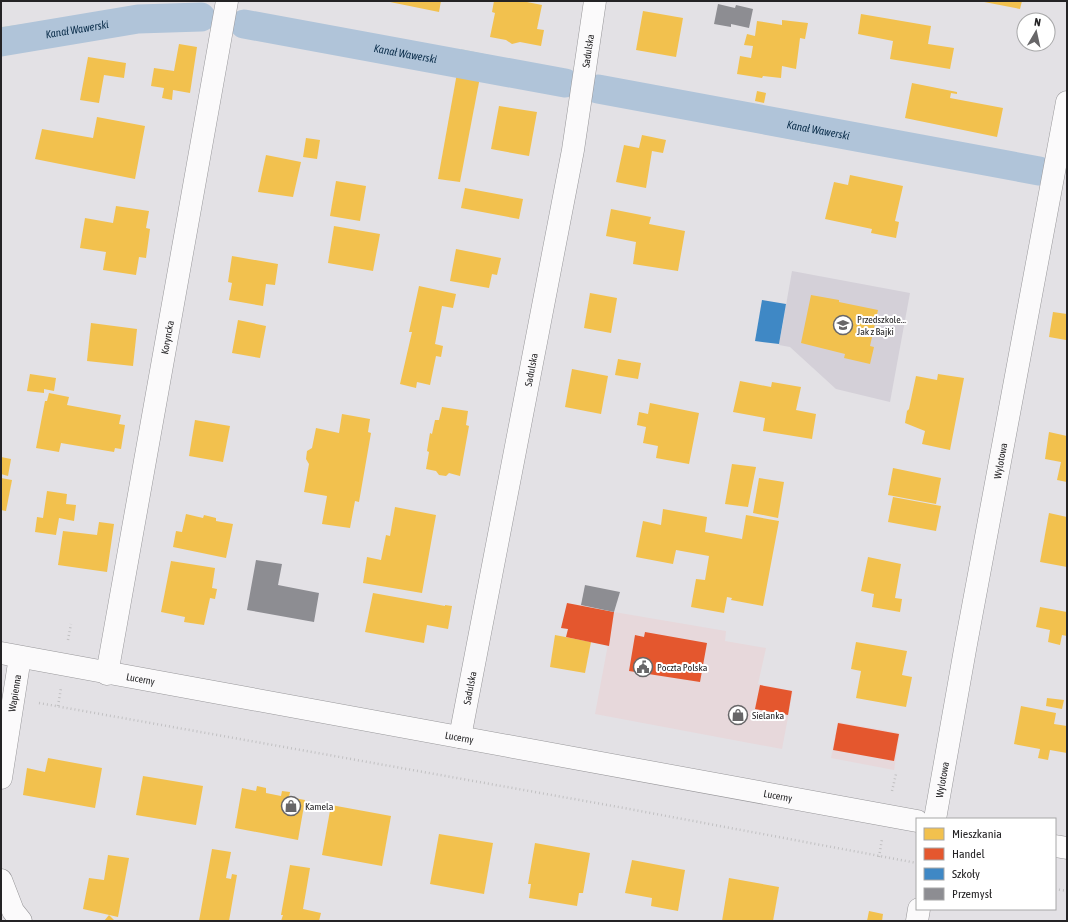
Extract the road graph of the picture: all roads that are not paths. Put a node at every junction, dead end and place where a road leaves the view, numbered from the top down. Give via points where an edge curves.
1 (227, 1) edge
2 (595, 1) edge
3 (1067, 102) edge
4 (10, 655) edge
5 (107, 674) junction
6 (460, 737) junction
7 (1, 778) edge
8 (935, 818) edge
9 (916, 821) edge
10 (1056, 846) edge
11 (1067, 848) edge
12 (1, 880) edge
13 (919, 910) edge
14 (21, 921) edge
15 (917, 921) edge

1 - 5 street, Koryncka
2 - 6 street, Sadulska via 572,150
3 - 8 street, Wylotowa
4 - 5 street, Lucerny
4 - 7 street, Wapienna
5 - 6 street, Lucerny
6 - 9 street, Lucerny
10 - 11 street
12 - 14 street via 13,911
13 - 15 street

